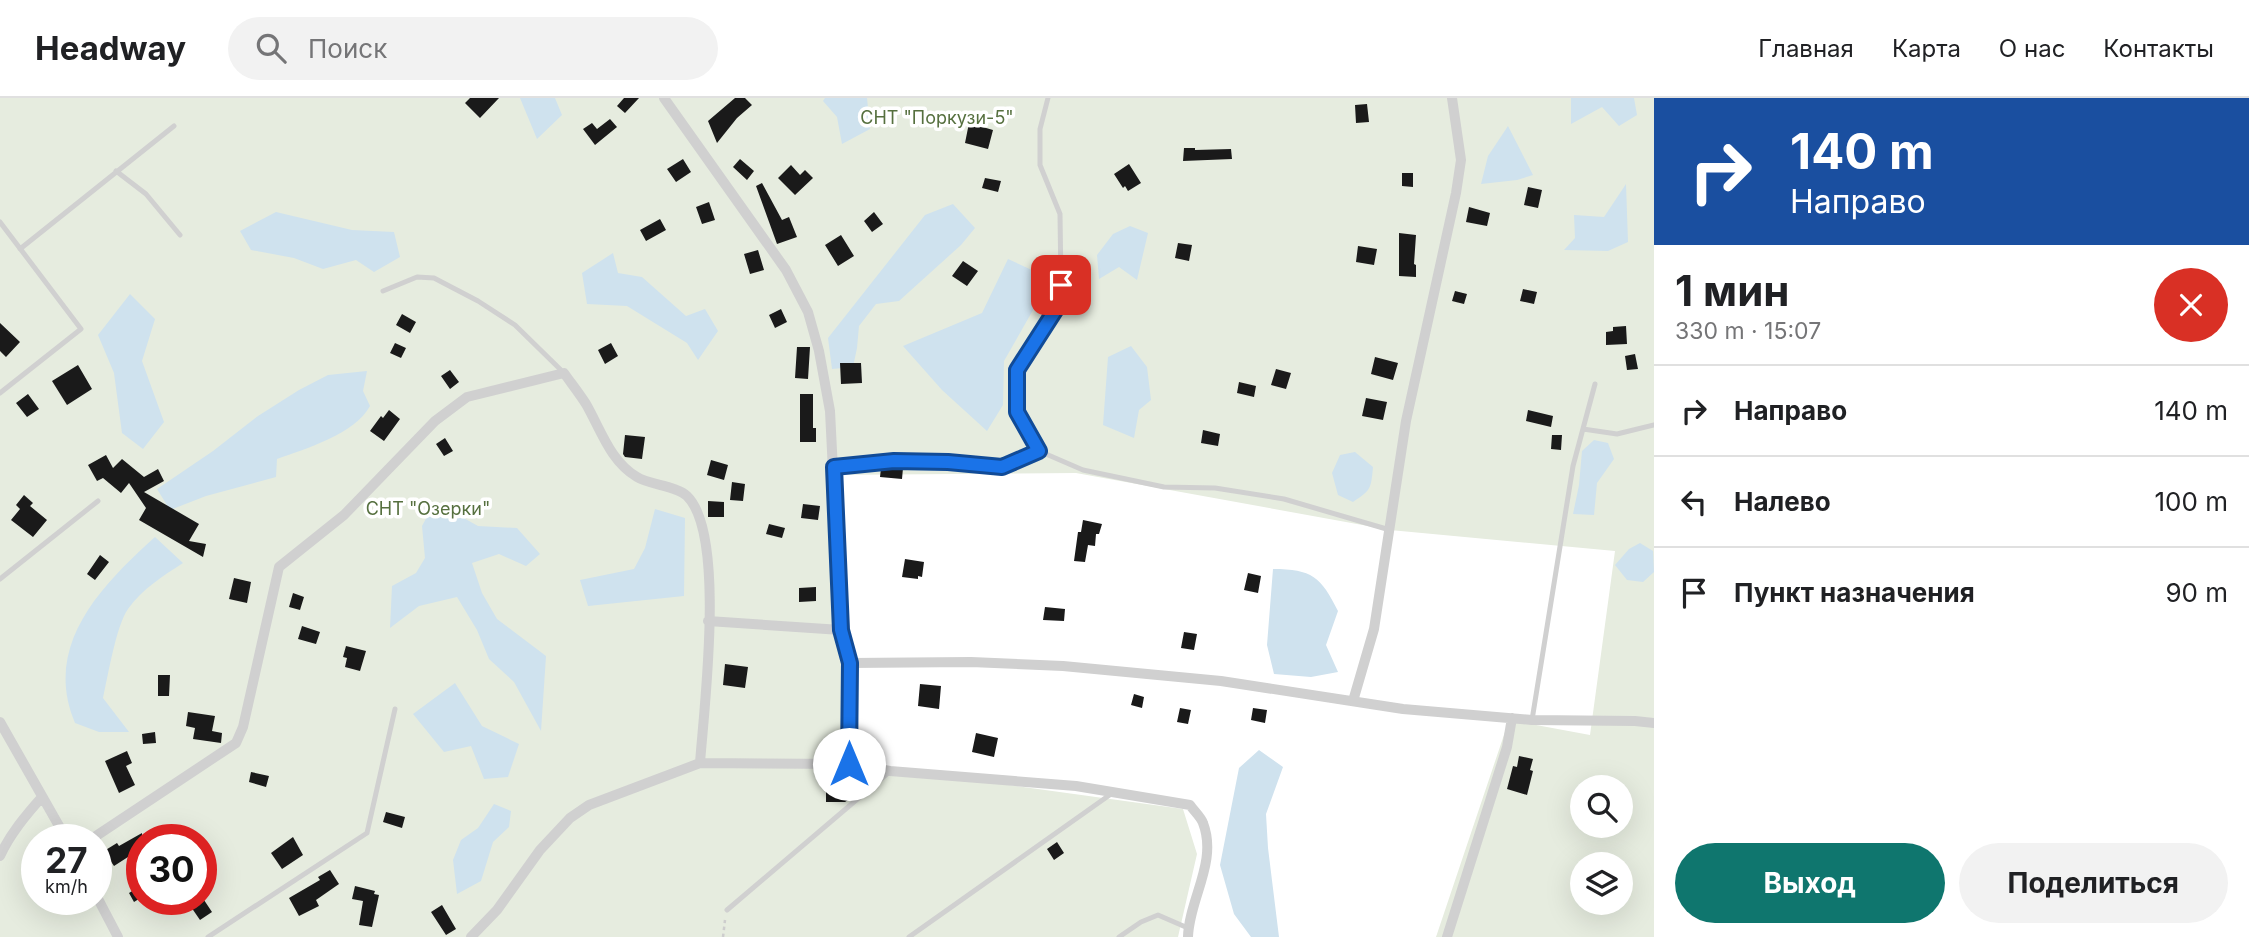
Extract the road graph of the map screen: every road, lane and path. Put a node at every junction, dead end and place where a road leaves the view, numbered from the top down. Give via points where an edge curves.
1 (664, 98) edge
2 (1048, 98) edge
3 (1452, 98) edge
4 (174, 126) dead end
5 (116, 171) junction
6 (0, 222) edge
7 (180, 235) dead end
8 (20, 248) junction
9 (383, 291) dead end
10 (564, 373) junction
11 (1595, 384) dead end
12 (0, 393) edge
13 (1654, 425) edge
14 (1583, 429) junction
15 (1039, 451) junction
16 (834, 467) junction
17 (97, 501) dead end
18 (1390, 530) junction
19 (0, 579) edge
20 (708, 621) junction
21 (841, 630) junction
22 (850, 663) junction
23 (1353, 701) junction
24 (396, 709) dead end
25 (1512, 718) junction
26 (1532, 720) junction
27 (0, 722) edge
28 (1654, 723) edge
29 (700, 764) junction
30 (849, 764) junction
31 (890, 771) junction
32 (1114, 792) junction
33 (42, 797) junction
34 (58, 824) edge
35 (112, 825) edge
36 (0, 856) edge
37 (727, 910) joint
38 (106, 915) edge
39 (1188, 932) edge
40 (118, 937) edge
41 (208, 937) edge
42 (471, 937) edge
43 (723, 937) edge
44 (909, 937) edge
45 (1119, 937) edge
46 (1447, 937) edge

1 - 16 street via 786,270 808,312 830,411
2 - 15 lane via 1040,129 1040,165 1060,214 1061,285 1058,306 1017,370 1017,412
3 - 18 street via 1461,160 1457,193 1406,421
4 - 5 lane
5 - 7 lane via 146,194
5 - 8 lane
6 - 8 lane
8 - 12 lane via 81,329
9 - 10 lane via 417,277 434,278 516,325
10 - 20 street via 615,458 638,477 686,495 702,520 708,561
10 - 35 street via 467,397 435,421 344,515 279,566 236,743
11 - 14 lane
13 - 14 lane via 1617,434
14 - 26 lane
15 - 16 lane via 1002,467 894,461
15 - 18 lane via 1083,470 1164,487 1215,488 1284,499
16 - 21 street
17 - 19 lane
18 - 23 street via 1374,629
20 - 21 street
20 - 29 street
21 - 22 street
22 - 23 street via 1063,666 1221,681
22 - 30 street
23 - 25 street
24 - 41 lane via 366,833
25 - 26 street
25 - 46 street
26 - 28 street
27 - 33 street
29 - 30 street
29 - 42 street via 589,805 570,818
30 - 31 street
31 - 32 street
31 - 37 lane
32 - 39 street via 1190,805 1203,822 1207,843 1203,877
32 - 44 lane
33 - 34 street
33 - 36 street
37 - 43 path
38 - 40 street
39 - 45 lane via 1158,915

